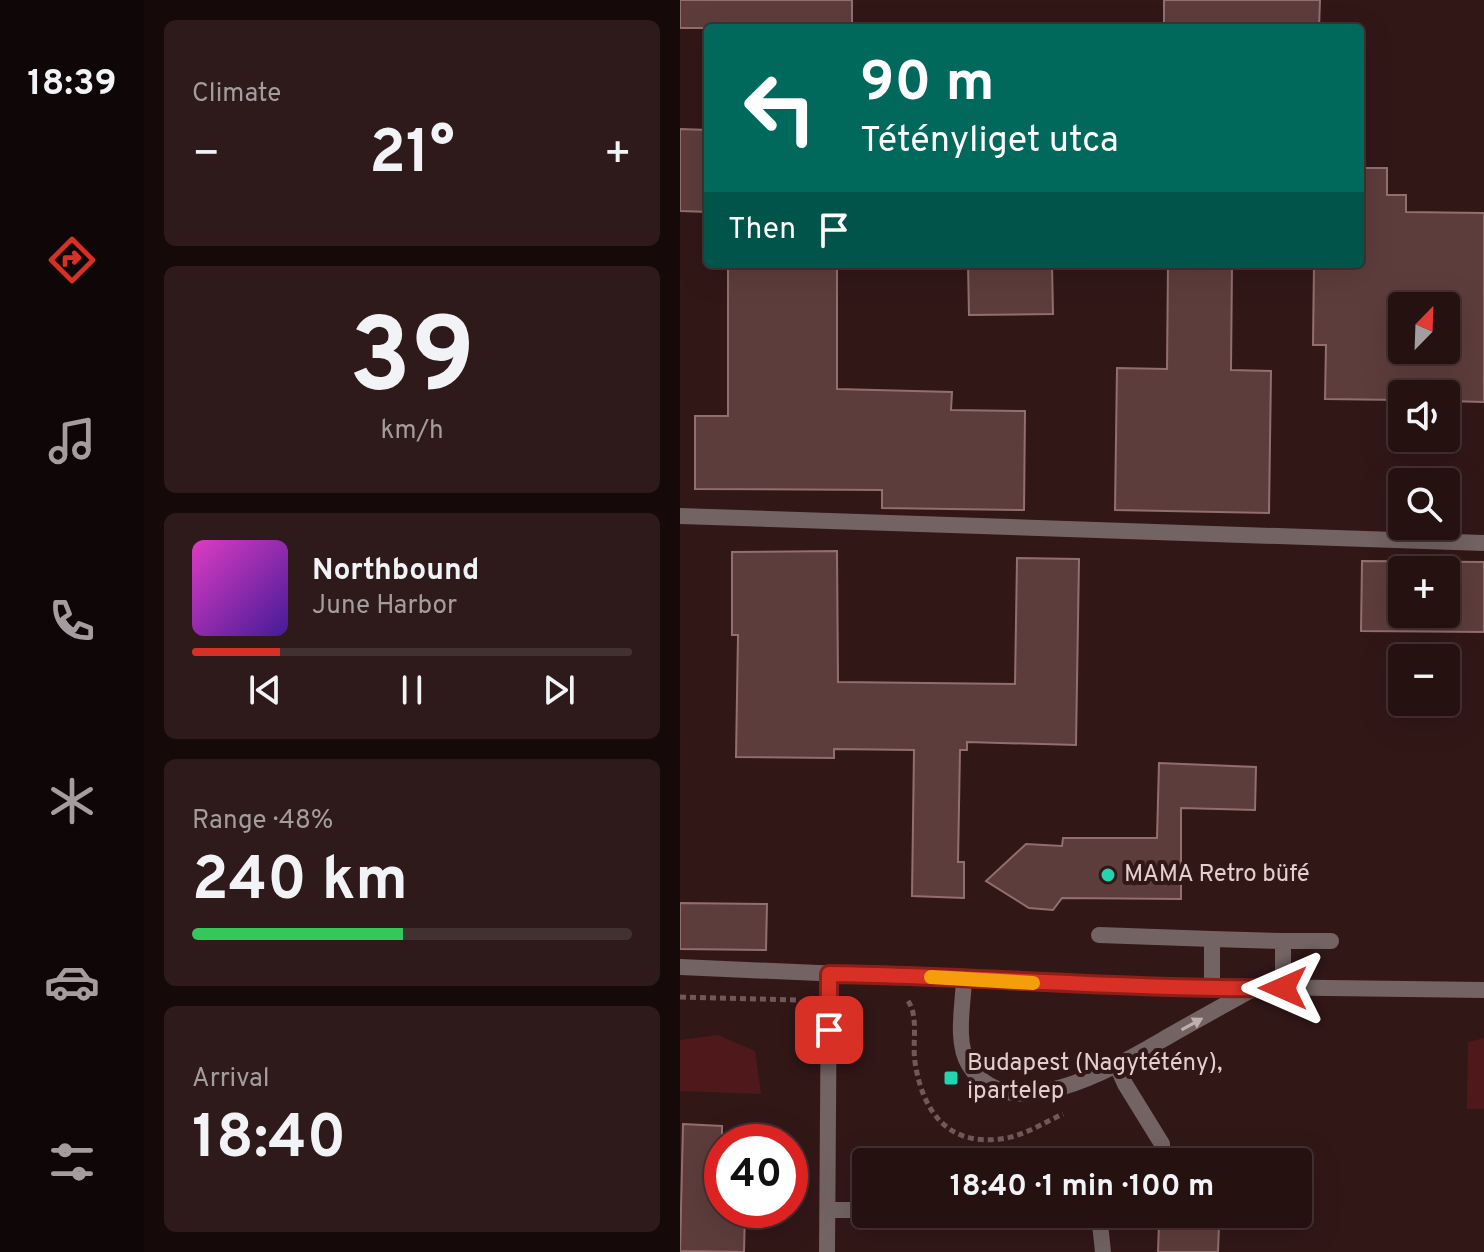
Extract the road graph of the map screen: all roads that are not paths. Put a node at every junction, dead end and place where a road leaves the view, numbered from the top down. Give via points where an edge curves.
1 (680, 516) edge
2 (1484, 543) edge
3 (1099, 935) dead end
4 (1212, 939) junction
5 (1283, 941) junction
6 (1331, 941) dead end
7 (680, 967) edge
8 (829, 974) junction
9 (964, 980) junction
10 (1212, 987) junction
11 (1255, 988) junction
12 (1283, 988) junction
13 (1484, 990) edge
14 (1117, 1066) junction
15 (1162, 1148) edge
16 (829, 1210) junction
17 (852, 1210) edge
18 (1100, 1228) edge
19 (827, 1252) edge
20 (1103, 1252) edge

1 - 2 street
3 - 4 street
4 - 5 street
4 - 10 street
5 - 6 street
5 - 12 street
7 - 8 street
8 - 9 street
8 - 16 street
9 - 10 street
9 - 14 street via 968,1064 993,1087 1028,1093 1067,1087
10 - 11 street
11 - 12 street
14 -> 11 street
12 - 13 street
14 - 15 street
16 - 17 street
16 - 19 street
18 - 20 street

